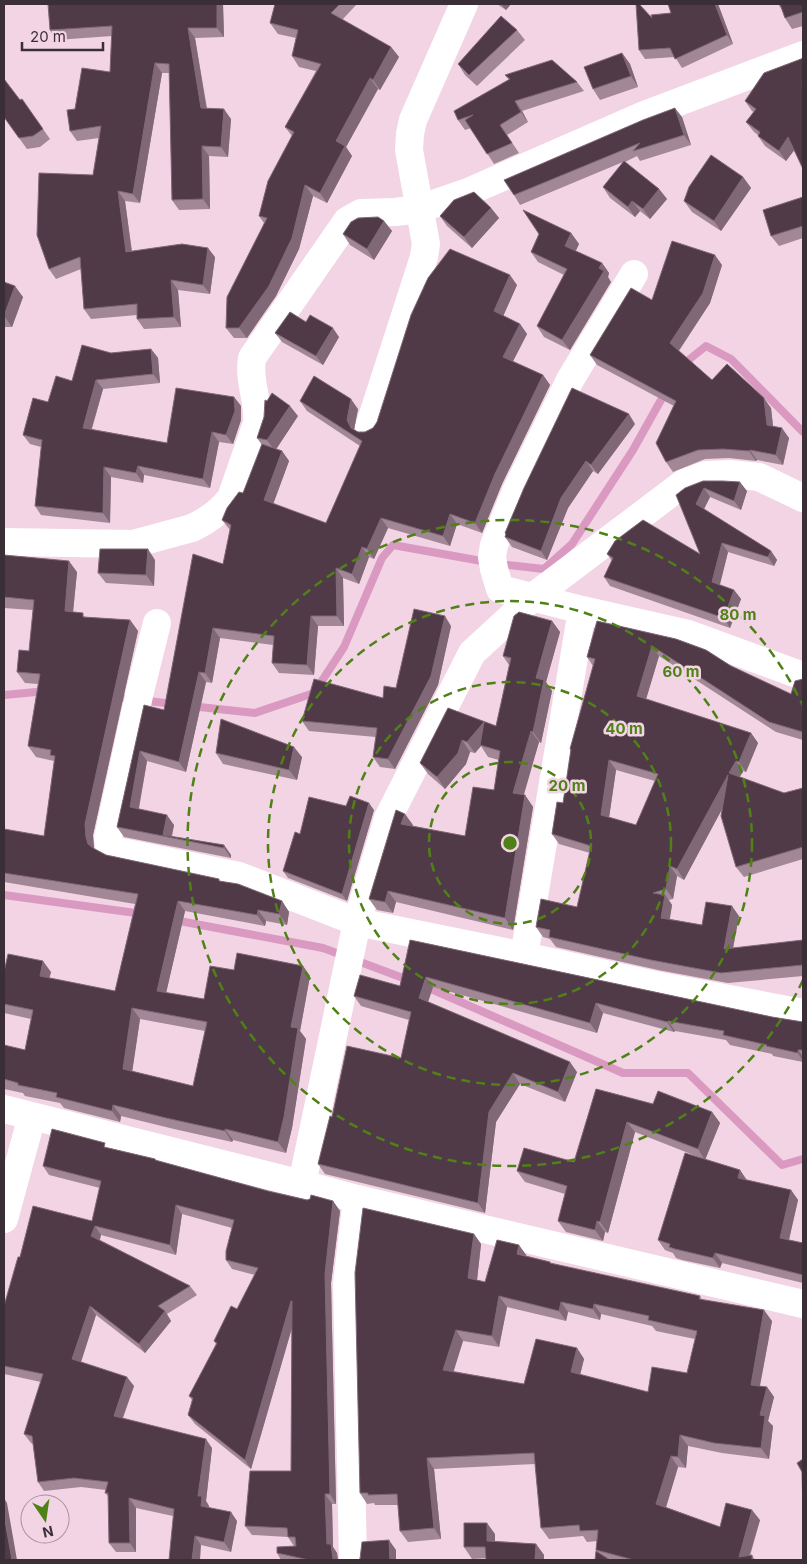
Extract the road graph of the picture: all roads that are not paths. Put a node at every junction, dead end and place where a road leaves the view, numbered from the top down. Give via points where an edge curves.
1 (464, 4) edge
2 (803, 55) edge
3 (419, 209) junction
4 (634, 274) dead end
5 (369, 427) dead end
6 (803, 498) edge
7 (4, 542) edge
8 (533, 597) junction
9 (582, 610) junction
10 (157, 623) dead end
11 (803, 676) edge
12 (355, 931) junction
13 (524, 956) junction
14 (803, 1013) edge
15 (4, 1109) edge
16 (32, 1116) junction
17 (302, 1184) junction
18 (357, 1199) junction
19 (4, 1219) edge
20 (803, 1304) edge
21 (353, 1560) edge

1 - 3 street via 412,127 410,150
2 - 3 street via 644,115 468,192
3 - 5 street via 426,244 424,256
3 - 7 street via 361,213 347,221 252,358 250,372 257,422 231,498 224,507 192,528 133,544
4 - 8 street via 570,380 494,545 493,563 500,589
6 - 8 street via 760,477 706,475 684,482
8 - 9 street
8 - 12 street via 472,653 388,818
9 - 11 street via 688,634
9 - 13 street
10 - 12 street via 108,838 109,846 117,851 240,876
12 - 13 street
12 - 17 street
13 - 14 street
15 - 16 street
16 - 17 street
16 - 19 street
17 - 18 street
18 - 20 street
18 - 21 street via 348,1283

